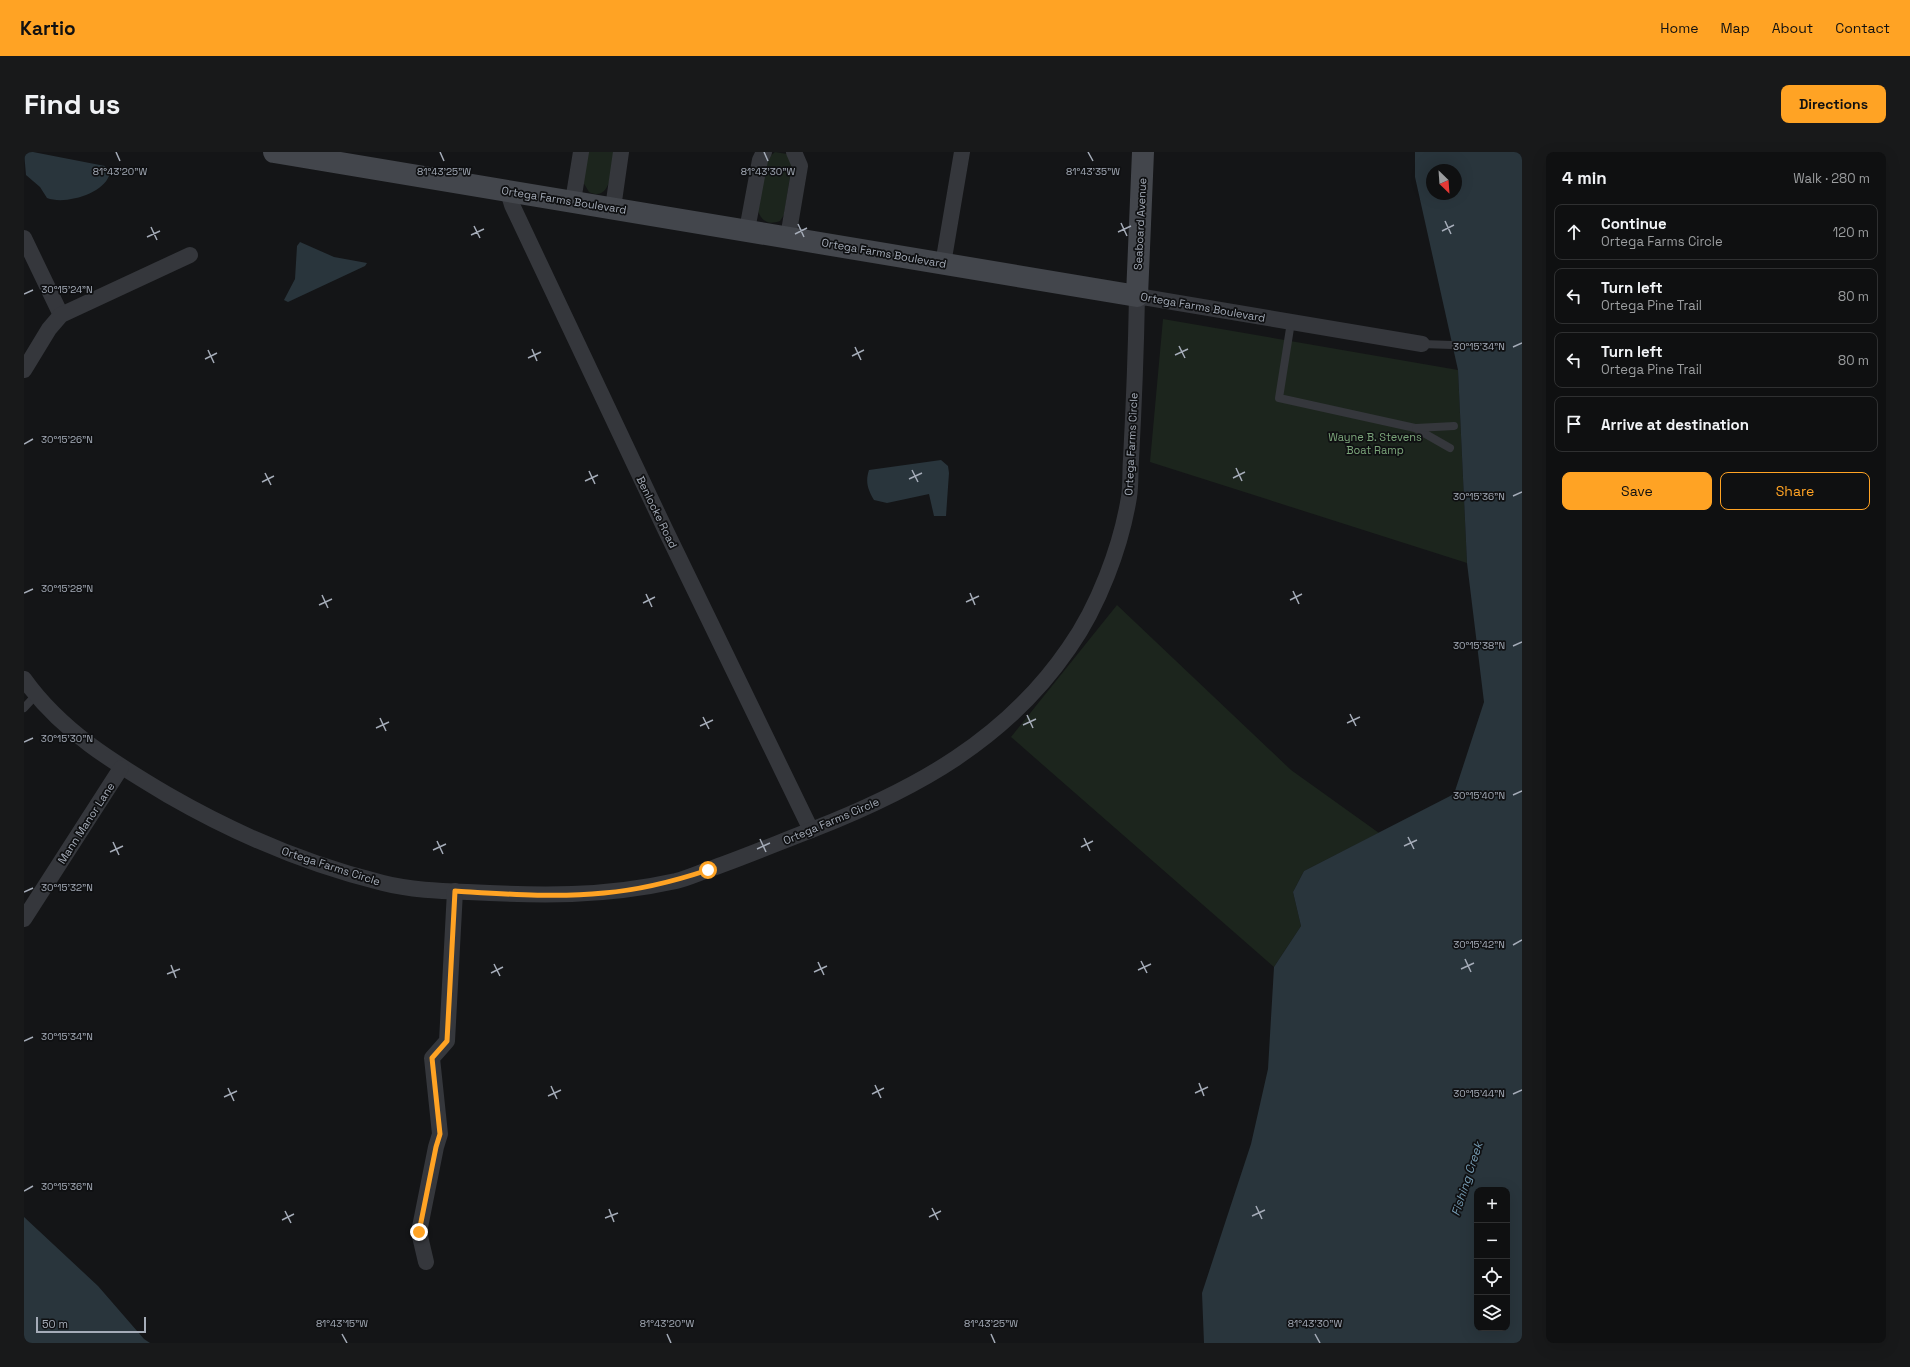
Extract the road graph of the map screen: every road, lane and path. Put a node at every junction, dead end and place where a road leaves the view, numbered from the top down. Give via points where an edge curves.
1 (274, 152) edge
2 (581, 152) edge
3 (621, 152) edge
4 (764, 152) edge
5 (794, 152) edge
6 (962, 152) edge
7 (1143, 152) edge
8 (508, 192) junction
9 (573, 201) junction
10 (613, 208) junction
11 (747, 230) junction
12 (788, 237) junction
13 (24, 238) edge
14 (190, 255) dead end
15 (943, 264) junction
16 (1137, 296) junction
17 (61, 315) junction
18 (1290, 322) junction
19 (1422, 344) joint
20 (1452, 345) dead end
21 (24, 370) edge
22 (1454, 426) dead end
23 (1415, 428) junction
24 (1450, 448) dead end
25 (24, 680) edge
26 (36, 695) junction
27 (24, 708) edge
28 (122, 768) junction
29 (811, 830) junction
30 (455, 891) junction
31 (24, 919) edge
32 (426, 1262) dead end

1 - 8 street, Ortega Farms Boulevard
2 - 9 street
3 - 10 street
4 - 11 street via 760,160
5 - 12 street via 800,166
6 - 15 street
7 - 16 street, Seaboard Avenue
8 - 9 street, Ortega Farms Boulevard
8 - 29 street, Benlocke Road via 512,206 665,529
9 - 10 street, Ortega Farms Boulevard
10 - 11 street, Ortega Farms Boulevard
11 - 12 street, Ortega Farms Boulevard
12 - 15 street, Ortega Farms Boulevard
13 - 17 street
14 - 17 street
15 - 16 street, Ortega Farms Boulevard
16 - 18 street, Ortega Farms Boulevard
16 - 29 street, Ortega Farms Circle via 1129,496 1114,554 1096,600 1071,646 1052,672 1010,718 958,758 920,781
17 - 21 street via 49,329
18 - 19 street, Ortega Farms Boulevard
18 - 23 lane via 1279,398
19 - 20 lane
22 - 23 lane
23 - 24 lane
25 - 26 street, Ortega Farms Circle
26 - 27 lane
26 - 28 street, Ortega Farms Circle via 62,723
28 - 30 street, Ortega Farms Circle via 202,815 247,837 346,873 387,884
28 - 31 street, Mann Manor Lane
29 - 30 street, Ortega Farms Circle via 679,880 604,893 531,896
30 - 32 street via 447,1041 432,1058 440,1134 419,1232

